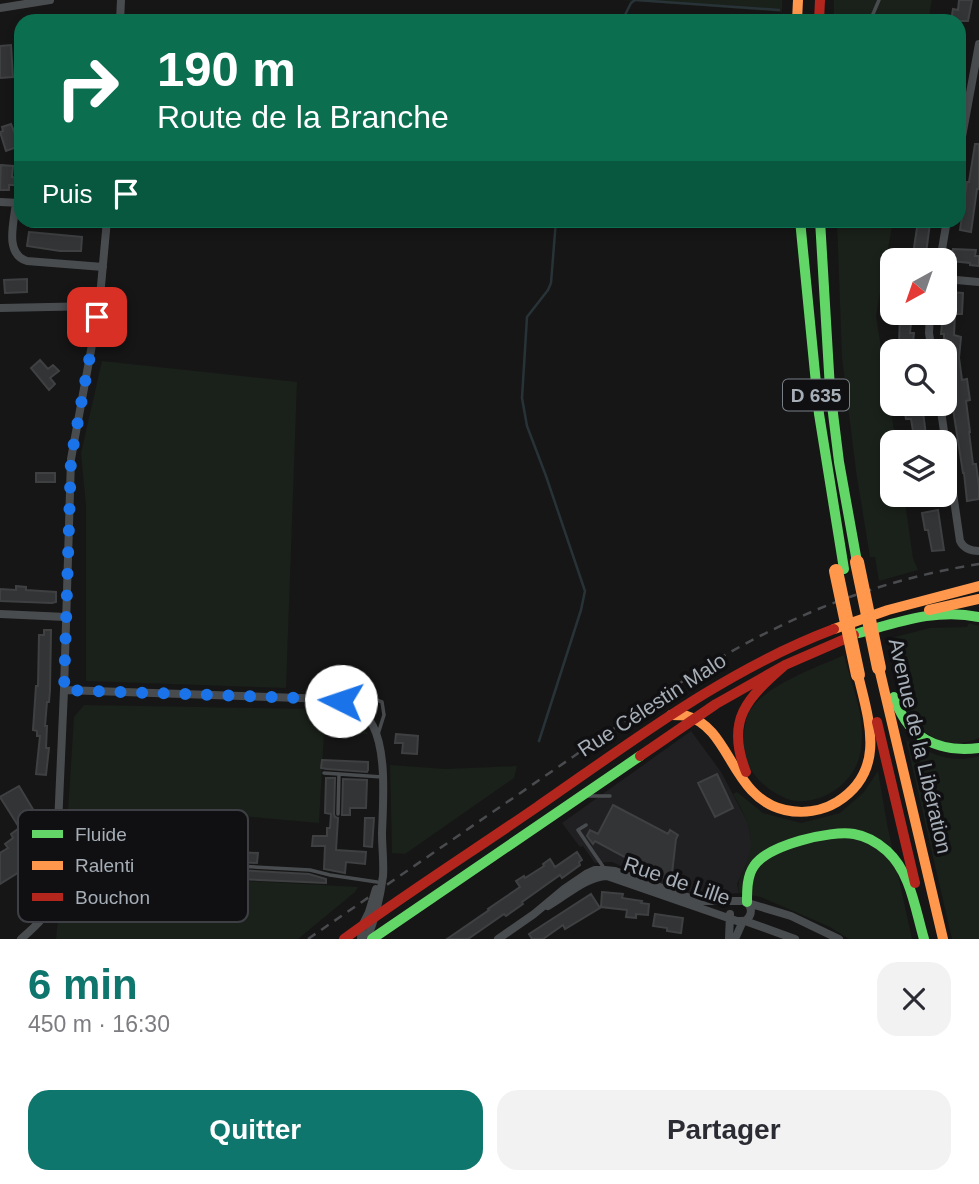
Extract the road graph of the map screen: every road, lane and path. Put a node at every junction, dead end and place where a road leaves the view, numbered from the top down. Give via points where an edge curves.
1 (50, 0) edge
2 (0, 8) edge
3 (979, 44) edge
4 (967, 108) junction
5 (979, 110) edge
6 (966, 114) edge
7 (16, 228) edge
8 (106, 228) edge
9 (801, 228) edge
10 (820, 228) edge
11 (946, 228) edge
12 (942, 248) edge
13 (103, 267) junction
14 (957, 280) edge
15 (979, 282) edge
16 (99, 306) junction
17 (0, 308) edge
18 (942, 416) edge
19 (979, 551) edge
20 (850, 566) junction
21 (979, 586) edge
22 (979, 599) edge
23 (0, 614) edge
24 (66, 617) junction
25 (979, 617) edge
26 (859, 633) junction
27 (785, 665) junction
28 (873, 670) junction
29 (64, 690) junction
30 (357, 707) junction
31 (671, 715) junction
32 (693, 719) junction
33 (377, 736) junction
34 (979, 748) edge
35 (324, 773) dead end
36 (339, 774) junction
37 (382, 777) junction
38 (610, 796) dead end
39 (579, 797) junction
40 (59, 810) edge
41 (800, 812) junction
42 (338, 814) dead end
43 (586, 825) dead end
44 (382, 848) junction
45 (248, 867) edge
46 (606, 873) junction
47 (377, 883) junction
48 (745, 902) junction
49 (375, 917) junction
50 (736, 919) junction
51 (39, 922) edge
52 (385, 933) edge
53 (364, 937) edge
54 (21, 939) edge
55 (344, 939) edge
56 (498, 939) edge
57 (729, 939) edge
58 (735, 939) edge
59 (795, 939) edge
60 (839, 939) edge
61 (926, 939) edge
62 (943, 939) edge

1 - 2 street
3 - 4 street
4 - 5 street
4 - 6 street
7 - 13 street via 13,246 20,258
8 - 13 street
9 - 20 main road, D 635 via 826,468
10 - 20 main road, D 635 via 828,374
11 - 12 street
13 - 16 street
14 - 15 street
16 - 17 street
16 - 24 street via 71,459
18 - 19 street via 960,541 971,551
20 - 28 main road, Avenue de la Libération / D 635
20 - 28 main road
21 - 31 main road, Rue Célestin Malo via 906,604 810,638 746,669
22 - 26 main road, Rue Célestin Malo
23 - 24 street
24 - 29 street
25 - 26 main road via 941,613
26 - 27 main road, Rue Célestin Malo
27 - 32 main road, Rue Célestin Malo
27 - 41 main road via 746,705 737,727 737,746 757,787 775,802
28 - 34 main road via 913,732 940,747
28 - 41 main road via 866,769 839,801 820,810
28 - 61 main road, Avenue de la Libération / D 635
28 - 62 main road, Avenue de la Libération / D 635
29 - 30 street via 330,699
29 - 40 street
30 - 33 street
30 - 33 lane via 374,699 382,702 384,715
31 - 32 main road
31 - 49 main road, Rue Célestin Malo
32 - 39 main road, Rue Célestin Malo
32 - 41 main road via 717,740 755,794 775,807
33 - 37 street
35 - 36 lane
36 - 37 lane
36 - 42 lane
37 - 44 street
38 - 39 lane
39 - 52 main road, Rue Célestin Malo
43 - 46 lane via 578,830
44 - 47 street
44 - 49 street via 383,880
45 - 47 lane via 310,870
46 - 48 street, Rue de Lille via 615,871 693,899
46 - 50 street, Rue de Lille
46 - 56 street, Rue de Lille
47 - 53 street
48 - 50 street via 732,905
48 - 50 street via 751,914
48 - 60 street, Rue de Lille via 791,916
48 - 61 main road via 750,874 764,855 827,834 853,834 881,846 899,865
49 - 53 main road, Rue Célestin Malo
50 - 57 street
50 - 58 street
50 - 59 street, Rue de Lille
51 - 54 street
52 - 53 main road, Rue Célestin Malo
53 - 55 main road

